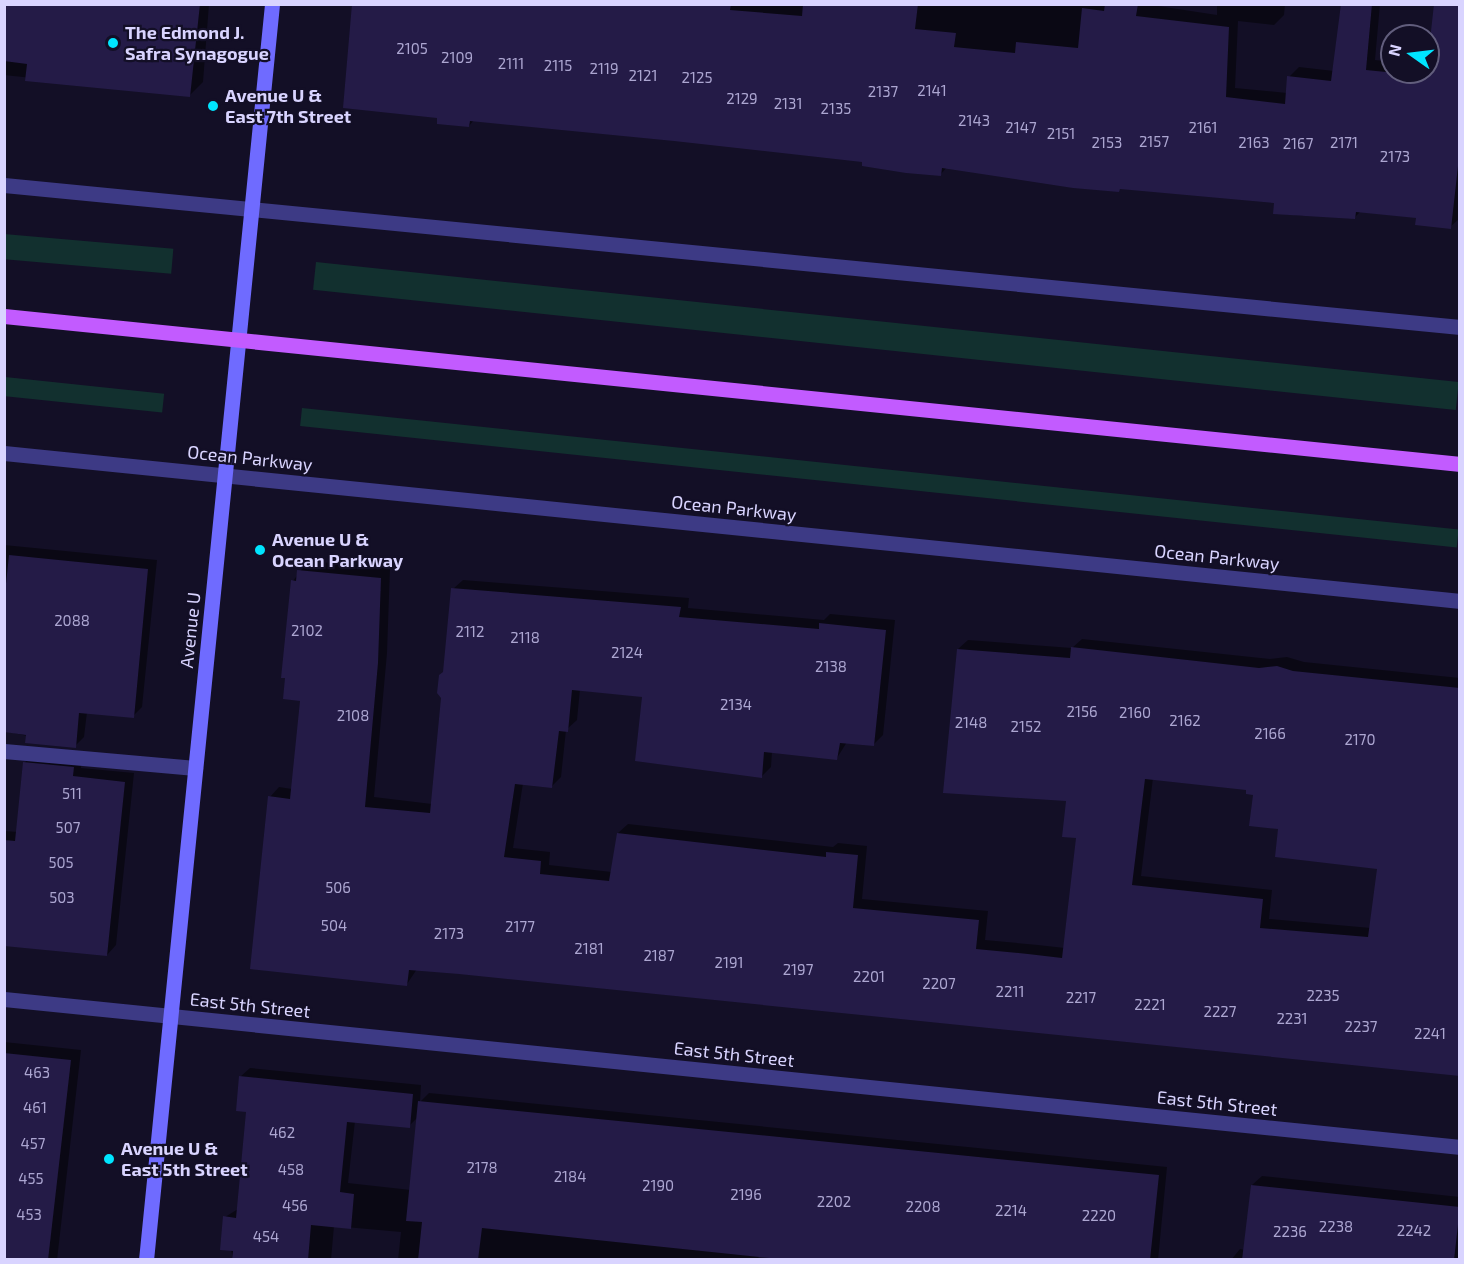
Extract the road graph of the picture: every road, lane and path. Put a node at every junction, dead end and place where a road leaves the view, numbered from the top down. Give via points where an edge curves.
1 (272, 4) edge
2 (4, 185) edge
3 (252, 209) junction
4 (4, 316) edge
5 (1460, 327) edge
6 (238, 340) junction
7 (4, 453) edge
8 (1460, 464) edge
9 (225, 476) junction
10 (1460, 601) edge
11 (4, 751) edge
12 (195, 768) junction
13 (4, 999) edge
14 (171, 1016) junction
15 (1460, 1147) edge
16 (146, 1260) edge

1 - 3 main road, Avenue U
2 - 3 street
3 - 5 street
3 - 6 main road, Avenue U
4 - 6 main road
6 - 8 main road
6 - 9 main road, Avenue U
7 - 9 street, Ocean Parkway
9 - 10 street, Ocean Parkway
9 - 12 main road, Avenue U
11 - 12 street
12 - 14 main road, Avenue U
13 - 14 street, East 5th Street
14 - 15 street, East 5th Street
14 - 16 main road, Avenue U

